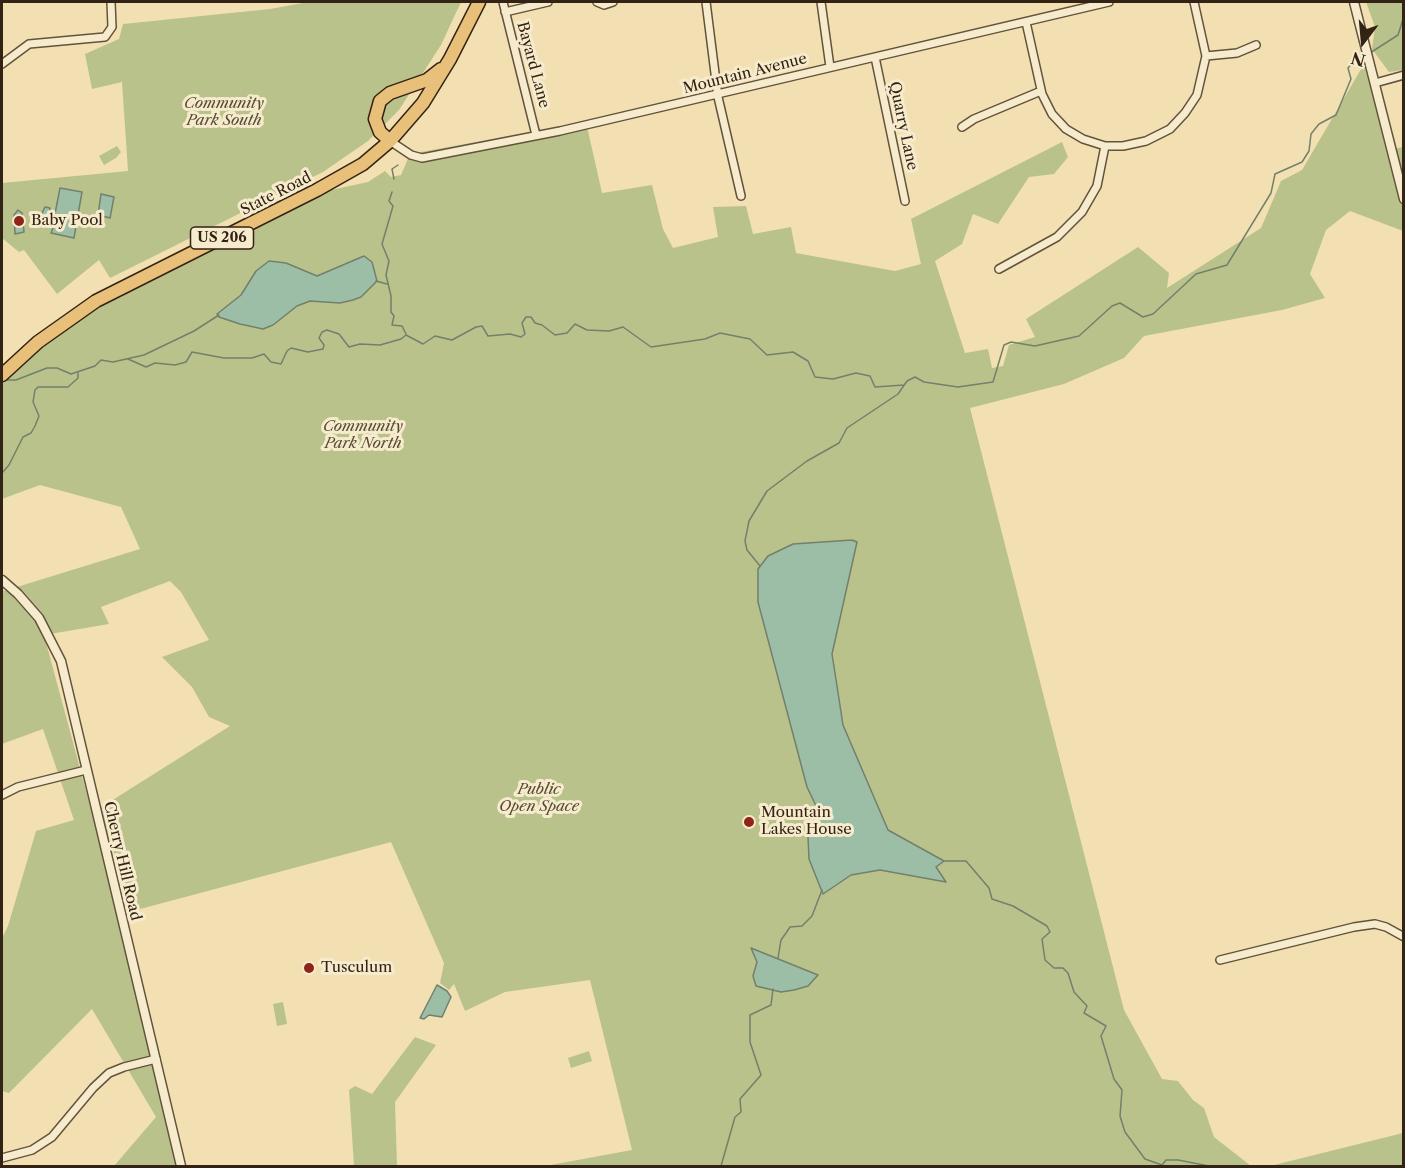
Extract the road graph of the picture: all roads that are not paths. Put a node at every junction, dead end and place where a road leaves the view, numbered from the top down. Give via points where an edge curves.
1 (111, 2) edge
2 (479, 2) edge
3 (503, 2) edge
4 (548, 2) edge
5 (597, 2) edge
6 (613, 2) edge
7 (706, 2) edge
8 (821, 2) edge
9 (1109, 2) edge
10 (1194, 2) edge
11 (1354, 2) edge
12 (505, 12) junction
13 (1026, 22) junction
14 (1256, 45) dead end
15 (1206, 56) junction
16 (874, 57) junction
17 (450, 59) junction
18 (2, 64) edge
19 (830, 67) junction
20 (1404, 75) edge
21 (1375, 83) junction
22 (1041, 92) junction
23 (719, 93) junction
24 (962, 127) dead end
25 (536, 135) junction
26 (390, 141) junction
27 (1105, 146) junction
28 (741, 196) dead end
29 (1404, 199) edge
30 (905, 201) dead end
31 (999, 269) dead end
32 (2, 375) edge
33 (2, 580) edge
34 (87, 770) junction
35 (2, 795) edge
36 (1404, 937) edge
37 (1220, 960) dead end
38 (156, 1059) junction
39 (2, 1158) edge
40 (181, 1167) edge

1 - 18 street via 111,31 105,37 29,44
2 - 17 highway, State Road / US 206
3 - 12 street, Bayard Lane
4 - 12 street
5 - 6 street
7 - 23 street
8 - 19 street
9 - 13 street, Mountain Avenue
10 - 15 street
11 - 21 street
12 - 25 street, Bayard Lane
13 - 16 street, Mountain Avenue
13 - 22 street
14 - 15 street via 1237,53
15 - 27 street via 1197,95 1178,122 1146,141
16 - 19 street, Mountain Avenue
16 - 30 street, Quarry Lane
17 - 26 highway, State Road / US 206 via 423,103
17 - 26 highway via 427,80 390,93 380,101 375,113 377,126
19 - 23 street, Mountain Avenue
20 - 21 street
21 - 29 street
22 - 24 street
22 - 27 street via 1052,114 1066,129
23 - 25 street, Mountain Avenue
23 - 28 street
25 - 26 street, Mountain Avenue via 422,158
26 - 32 highway, State Road / US 206 via 346,175 96,301 38,342
27 - 31 street via 1097,186 1082,212 1057,237
33 - 34 street, Cherry Hill Road via 30,605 55,646
34 - 35 street via 18,787
34 - 38 street, Cherry Hill Road
36 - 37 street via 1375,924
38 - 39 street via 110,1074 93,1088 52,1137 32,1150
38 - 40 street, Cherry Hill Road

